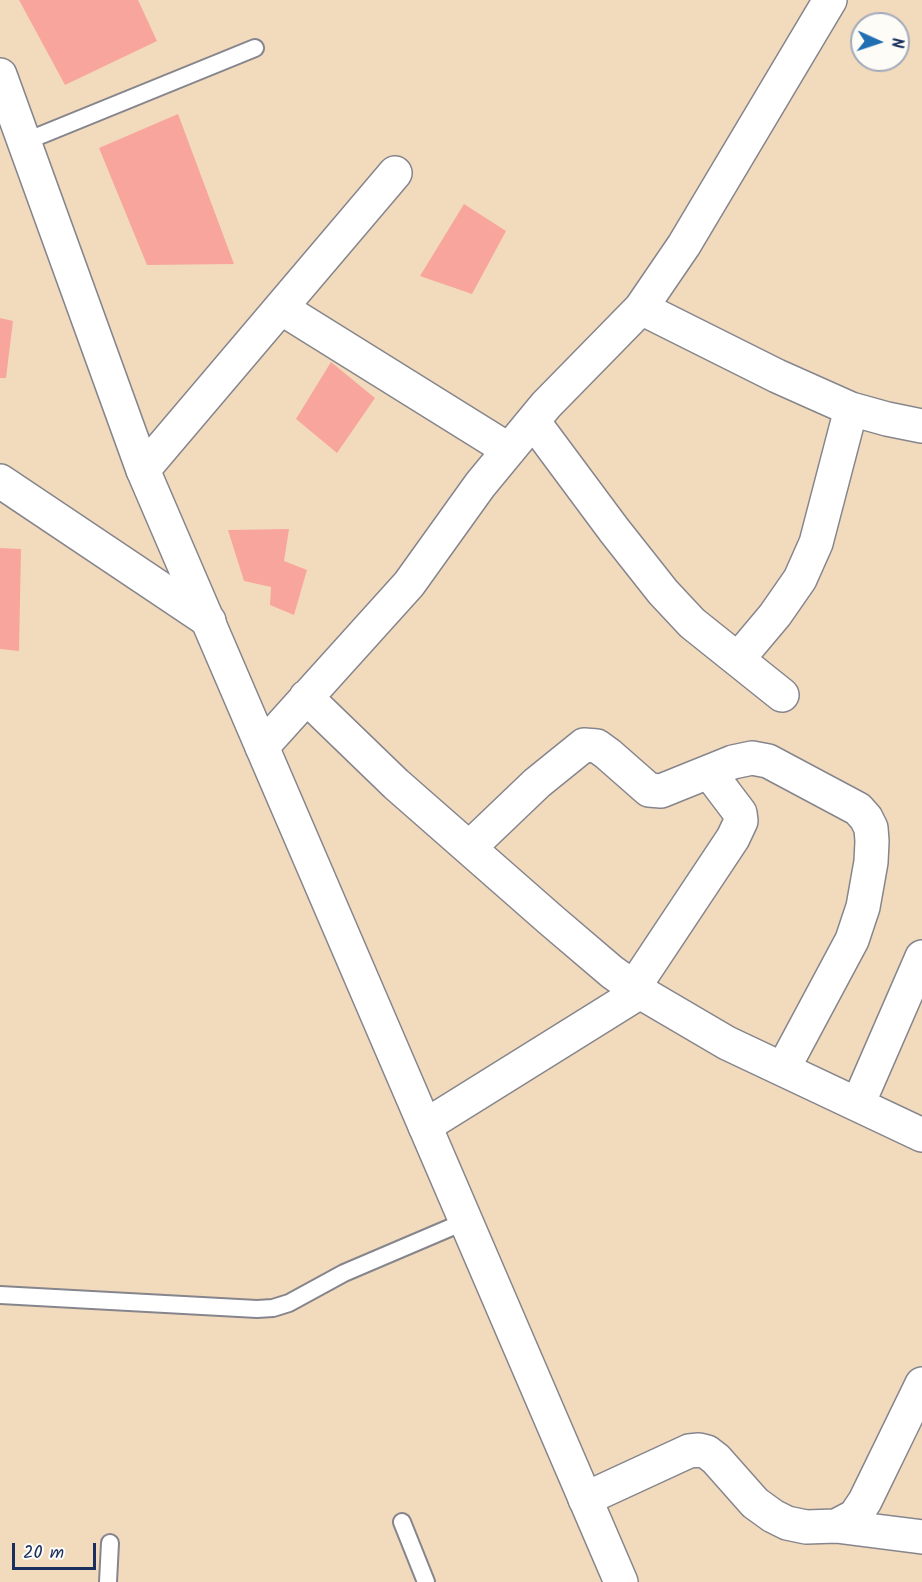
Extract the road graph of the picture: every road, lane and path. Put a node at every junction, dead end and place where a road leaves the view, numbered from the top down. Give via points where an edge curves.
1 (830, 0) edge
2 (255, 48) dead end
3 (0, 75) edge
4 (24, 142) junction
5 (395, 173) dead end
6 (281, 308) junction
7 (641, 308) junction
8 (851, 409) junction
9 (533, 421) junction
10 (922, 426) edge
11 (509, 450) junction
12 (143, 470) junction
13 (0, 481) edge
14 (209, 621) junction
15 (738, 660) junction
16 (782, 695) dead end
17 (306, 697) junction
18 (262, 747) junction
19 (709, 772) junction
20 (469, 848) junction
21 (922, 957) edge
22 (637, 989) junction
23 (783, 1069) junction
24 (858, 1104) junction
25 (425, 1126) junction
26 (922, 1135) edge
27 (466, 1221) junction
28 (0, 1295) edge
29 (922, 1384) edge
30 (585, 1499) junction
31 (402, 1522) dead end
32 (836, 1526) junction
33 (922, 1537) edge
34 (110, 1543) dead end
35 (108, 1582) edge
36 (426, 1582) edge
37 (621, 1582) edge

1 - 7 street via 684,245
2 - 4 lane
3 - 4 street
4 - 12 street
5 - 6 street
6 - 11 street
6 - 12 street
7 - 8 street
7 - 9 street
8 - 10 street
8 - 15 street via 816,543 800,579
9 - 11 street
9 - 15 street via 663,592 692,623
11 - 17 street via 409,584
12 - 14 street
13 - 14 street
14 - 18 street
15 - 16 street
17 - 18 street
17 - 20 street
18 - 25 street
19 - 20 street via 661,790 649,790 597,746 584,745 537,783
19 - 22 street via 740,813 741,821
19 - 23 street via 744,759 768,761 858,809 871,828 871,862 863,908 852,940
20 - 22 street via 612,972
21 - 24 street
22 - 23 street via 727,1043
22 - 25 street
23 - 24 street
24 - 26 street
25 - 27 street
27 - 28 lane via 273,1308
27 - 30 street
29 - 32 street via 865,1501 855,1516
30 - 32 street via 689,1451 699,1450 716,1459 755,1503 773,1516 806,1527
30 - 37 street
31 - 36 lane
32 - 33 street
34 - 35 lane

